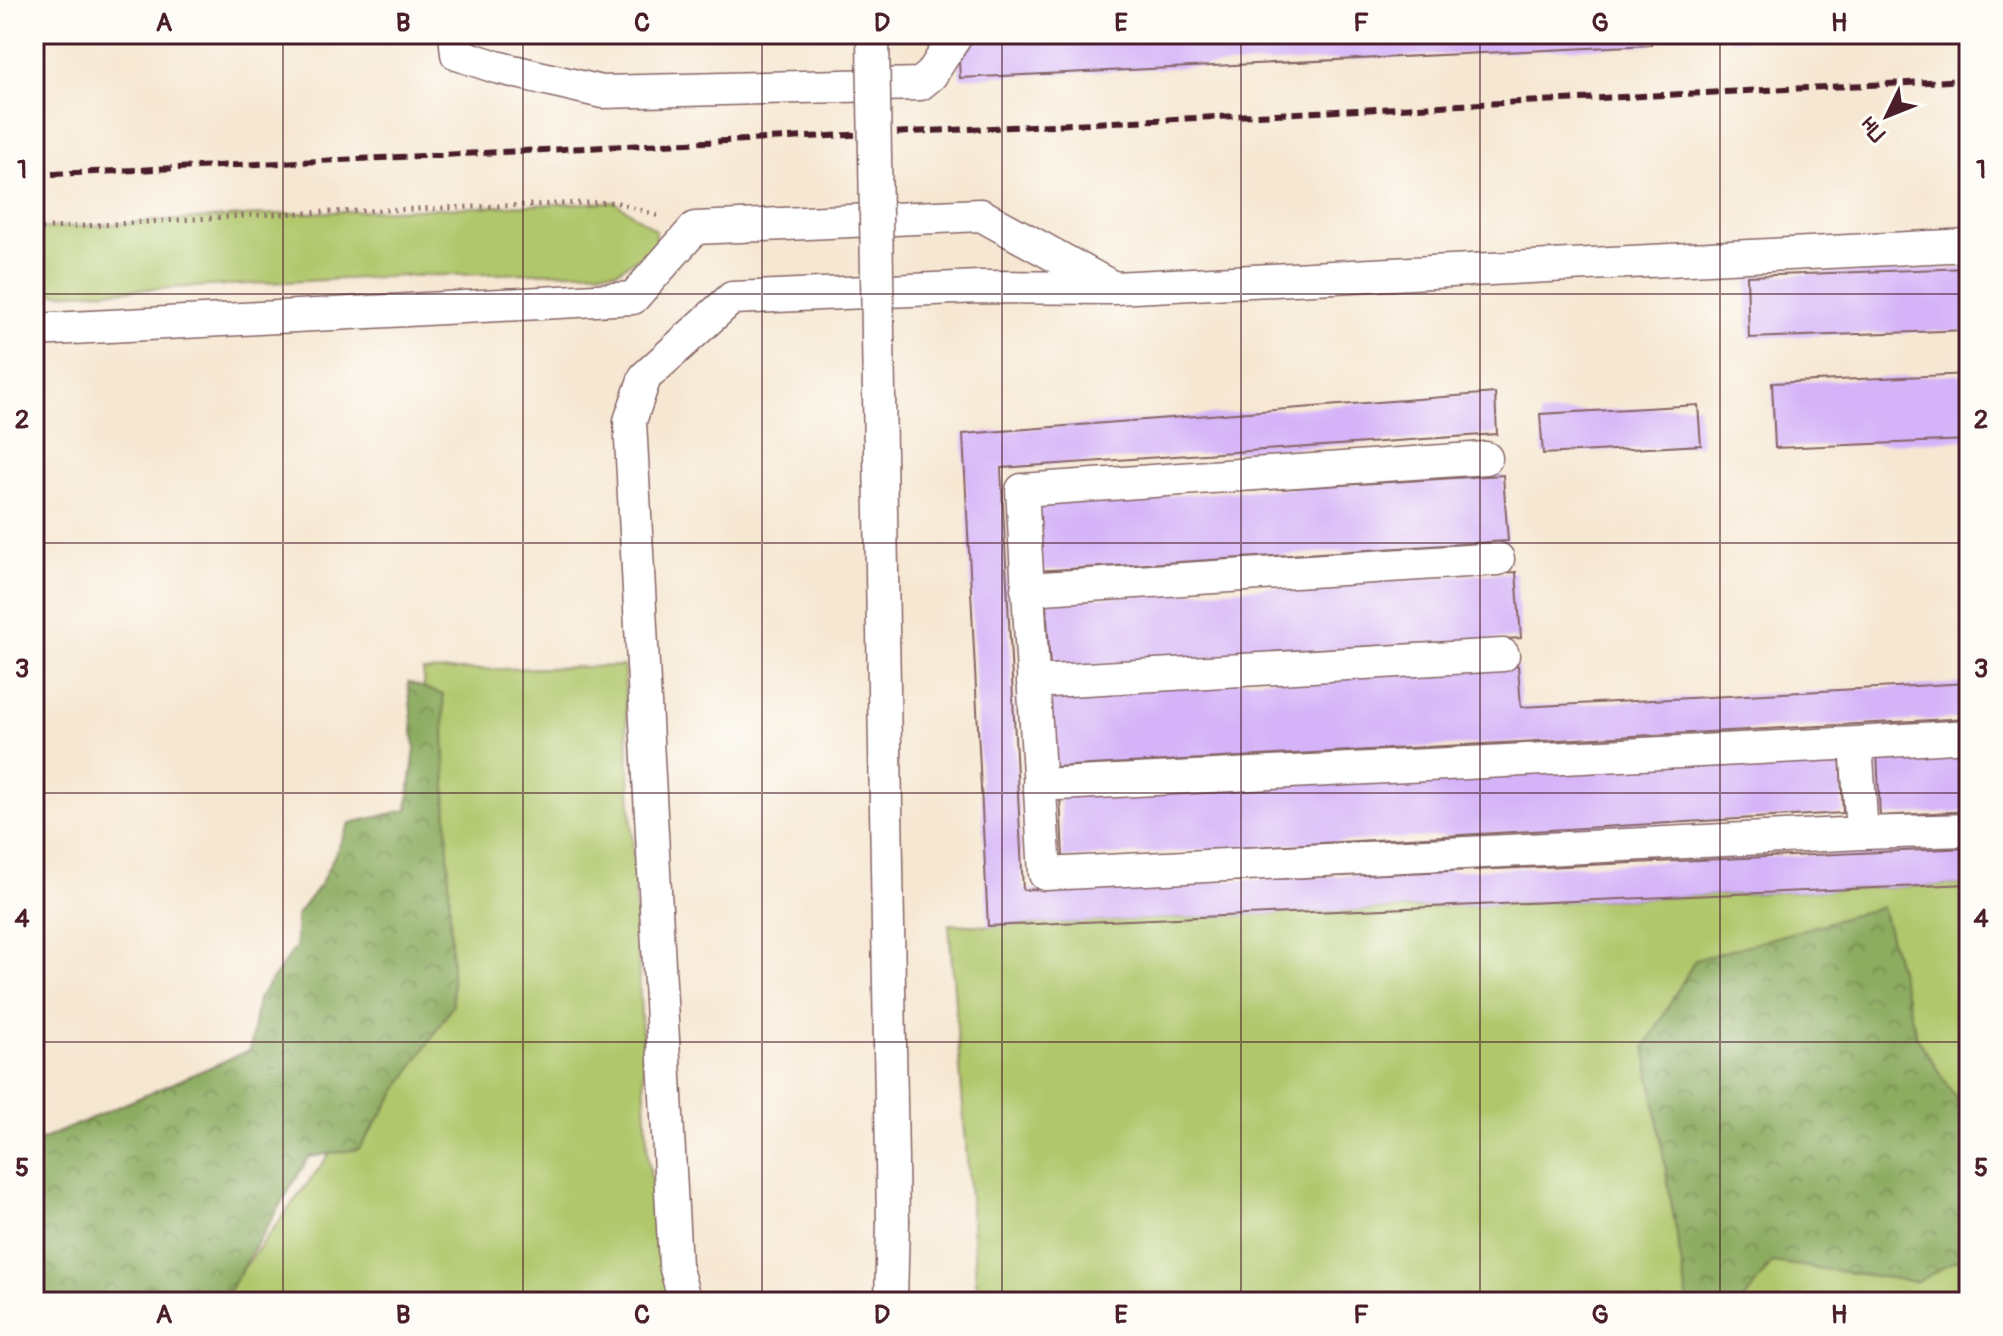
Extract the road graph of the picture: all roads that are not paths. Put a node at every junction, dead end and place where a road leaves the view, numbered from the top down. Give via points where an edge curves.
1 (455, 34) edge
2 (873, 34) edge
3 (957, 34) edge
4 (1969, 245) edge
5 (1114, 288) junction
6 (34, 330) edge
7 (1486, 458) dead end
8 (1498, 559) dead end
9 (1027, 589) junction
10 (1503, 655) dead end
11 (1033, 682) junction
12 (1969, 736) edge
13 (1856, 743) junction
14 (1039, 785) junction
15 (1969, 830) edge
16 (1862, 833) junction
17 (685, 1302) edge
18 (891, 1302) edge

1 - 3 street via 457,54 602,92 920,84
2 - 18 street, bridge
4 - 5 street
5 - 6 street via 981,215 695,228 633,298
5 - 17 street via 979,287 732,298 645,377 630,421 675,1265
7 - 9 street via 1022,490
8 - 9 street
9 - 11 street
10 - 11 street
11 - 14 street
12 - 13 street
13 - 14 street
13 - 16 street
14 - 16 street via 1045,874
15 - 16 street

